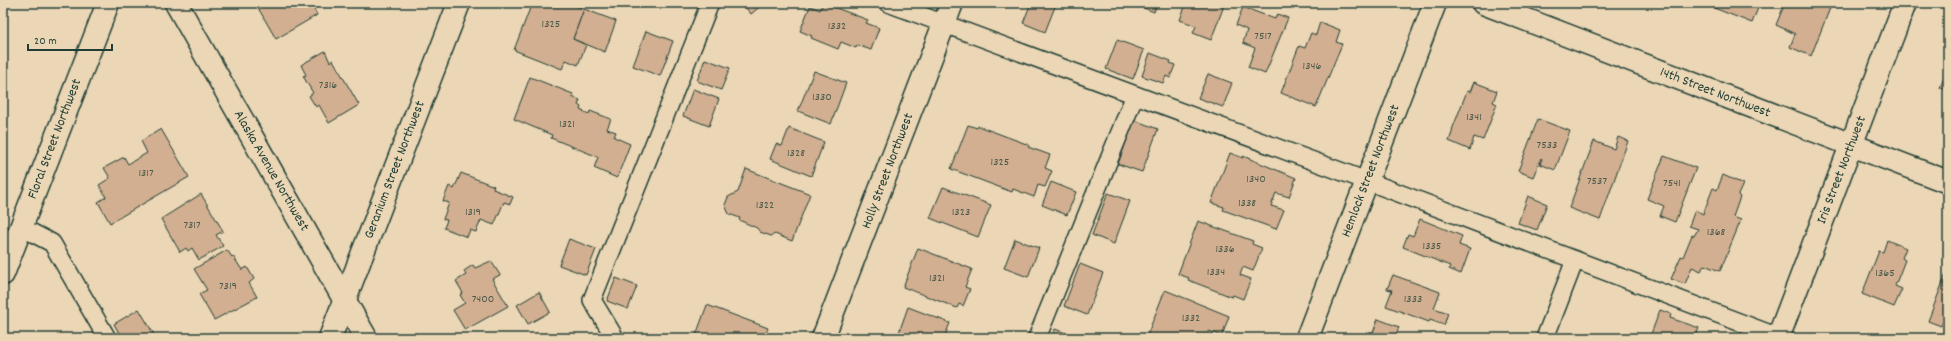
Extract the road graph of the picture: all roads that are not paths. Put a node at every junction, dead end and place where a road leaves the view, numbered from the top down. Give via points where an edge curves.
1 (108, 3) edge
2 (176, 3) edge
3 (459, 3) edge
4 (710, 3) edge
5 (888, 3) edge
6 (952, 3) edge
7 (1436, 3) edge
8 (1482, 3) edge
9 (1905, 3) edge
10 (944, 24) junction
11 (1135, 95) junction
12 (1851, 145) junction
13 (1367, 181) junction
14 (1948, 182) edge
15 (21, 227) junction
16 (1575, 260) junction
17 (3, 274) edge
18 (345, 300) junction
19 (106, 338) edge
20 (330, 338) edge
21 (366, 338) edge
22 (616, 338) edge
23 (823, 338) edge
24 (1037, 338) edge
25 (1307, 338) edge
26 (1545, 338) edge
27 (1779, 338) edge

1 - 15 street, Floral Street Northwest
2 - 18 street, Alaska Avenue Northwest
3 - 18 street, Geranium Street Northwest
4 - 22 lane via 592,300
5 - 10 lane
6 - 10 street, Holly Street Northwest
7 - 13 street, Hemlock Street Northwest
8 - 12 street, 14th Street Northwest
9 - 12 street, Iris Street Northwest
10 - 11 lane
10 - 23 street, Holly Street Northwest
11 - 13 lane
11 - 24 lane
12 - 14 street, 14th Street Northwest
12 - 27 street, Iris Street Northwest
13 - 16 lane
13 - 25 street, Hemlock Street Northwest
15 - 17 street, Floral Street Northwest
15 - 19 lane via 52,243
16 - 26 lane
16 - 27 lane
18 - 20 street, Geranium Street Northwest
18 - 21 street, Alaska Avenue Northwest

